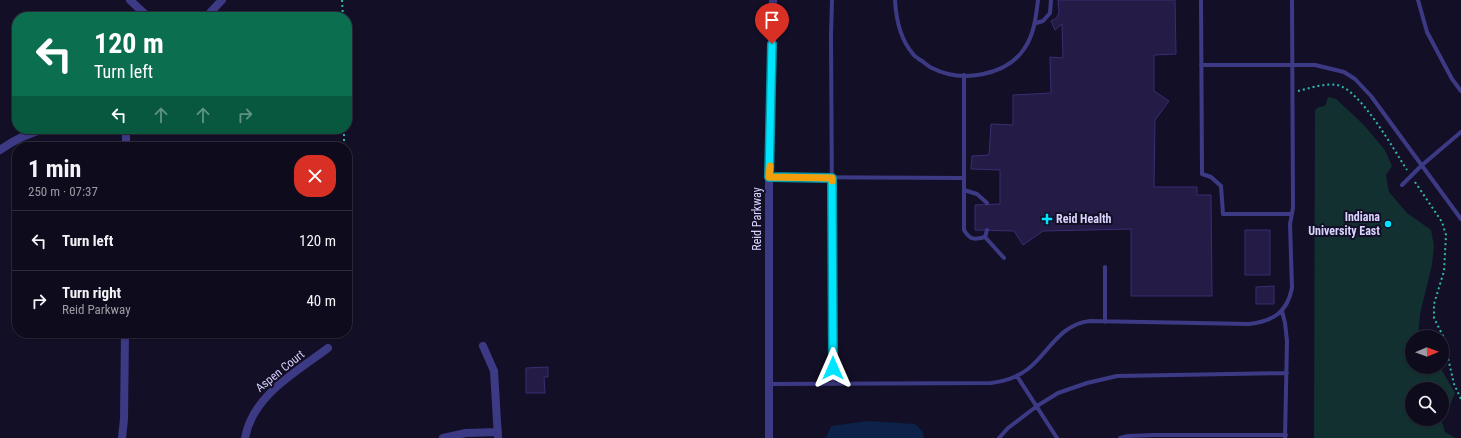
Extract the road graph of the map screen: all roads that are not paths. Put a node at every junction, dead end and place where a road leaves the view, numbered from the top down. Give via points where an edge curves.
1 (130, 0) edge
2 (222, 0) edge
3 (773, 0) edge
4 (832, 0) edge
5 (894, 0) edge
6 (1038, 0) edge
7 (1051, 0) edge
8 (1200, 0) edge
9 (1292, 0) edge
10 (1418, 0) edge
11 (143, 12) edge
12 (211, 12) edge
13 (1036, 23) junction
14 (1201, 64) junction
15 (1293, 64) junction
16 (964, 75) junction
17 (1461, 91) edge
18 (1461, 132) edge
19 (27, 134) edge
20 (12, 142) edge
21 (12, 142) edge
22 (0, 150) edge
23 (1421, 166) junction
24 (769, 177) junction
25 (832, 178) junction
26 (964, 178) junction
27 (1402, 185) dead end
28 (964, 190) junction
29 (987, 204) dead end
30 (1292, 214) junction
31 (1461, 219) edge
32 (988, 230) dead end
33 (985, 237) junction
34 (1004, 258) dead end
35 (1105, 267) dead end
36 (1282, 311) junction
37 (1105, 322) junction
38 (125, 338) edge
39 (483, 346) dead end
40 (328, 348) dead end
41 (1287, 373) junction
42 (1017, 376) junction
43 (833, 383) junction
44 (768, 384) junction
45 (1037, 406) junction
46 (498, 435) edge
47 (1286, 436) edge
48 (122, 438) edge
49 (245, 438) edge
50 (443, 438) edge
51 (769, 438) edge
52 (999, 438) edge
53 (1057, 438) edge
54 (1120, 438) edge

1 - 11 street
2 - 12 street
3 - 24 street, Reid Parkway
4 - 25 lane
5 - 16 lane via 902,37 913,54 932,68 950,74
6 - 13 lane
7 - 13 lane via 1050,12
8 - 14 lane
9 - 15 lane
10 - 17 lane via 1427,32
13 - 16 lane via 1025,49 1011,64 991,72
14 - 15 lane
14 - 30 lane via 1202,174 1221,186 1223,214
15 - 23 lane via 1331,68 1355,79
15 - 30 lane
16 - 26 lane
18 - 23 lane
19 - 21 street
20 - 22 street
23 - 27 lane
23 - 31 lane
24 - 25 lane
24 - 44 street, Reid Parkway
25 - 26 lane
25 - 43 lane
26 - 28 lane
28 - 29 lane via 977,194
28 - 33 lane via 964,230 968,237
30 - 36 lane via 1292,288 1290,298
32 - 33 lane
33 - 34 lane
35 - 37 lane
36 - 37 lane via 1271,319 1249,324
36 - 41 lane via 1287,341
37 - 42 lane via 1080,322 1070,327 1029,368
38 - 48 street
39 - 46 street via 494,371
40 - 49 street, Aspen Court via 268,394 251,417
41 - 45 lane via 1116,376 1065,391
41 - 47 lane
42 - 43 lane via 991,383
42 - 45 lane
43 - 44 lane
44 - 51 street, Reid Parkway
45 - 52 lane
45 - 53 lane
46 - 50 street via 466,433
47 - 54 lane via 1155,435

